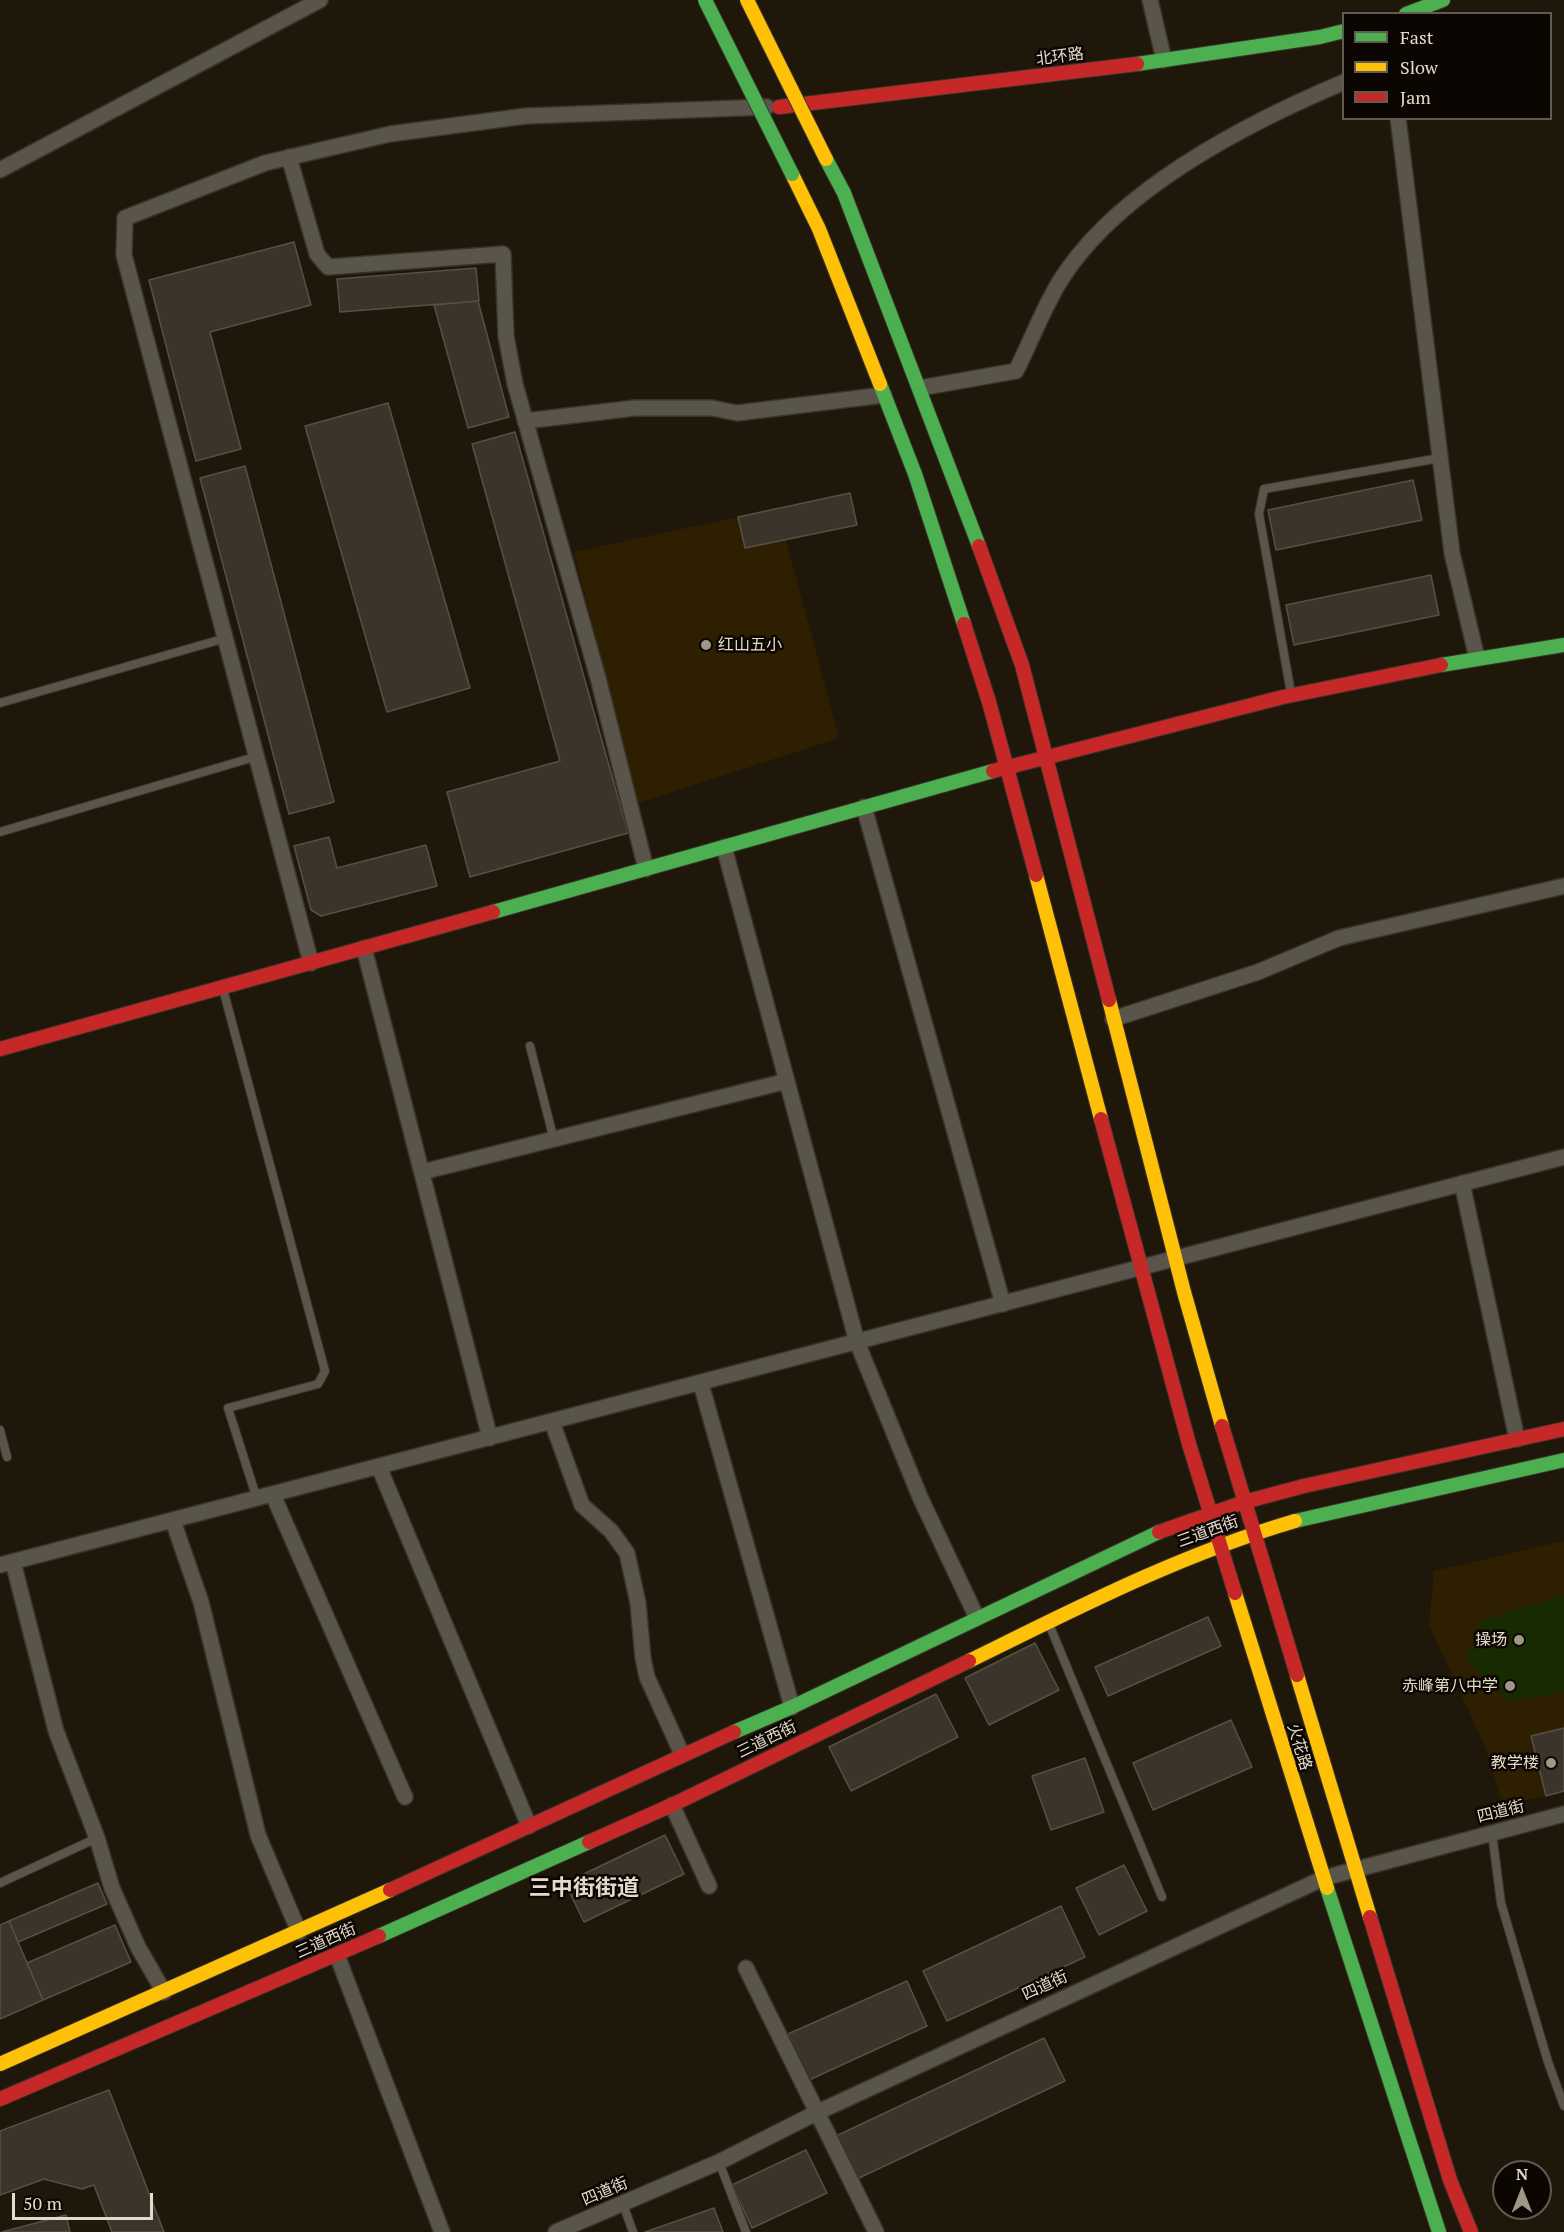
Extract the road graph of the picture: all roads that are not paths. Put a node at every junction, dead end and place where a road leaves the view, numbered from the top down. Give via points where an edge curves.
1 (320, 0) edge
2 (705, 0) edge
3 (747, 0) edge
4 (1150, 0) edge
5 (1443, 0) edge
6 (1411, 12) edge
7 (1342, 32) edge
8 (1164, 60) junction
9 (1342, 83) edge
10 (779, 107) joint
11 (1398, 120) edge
12 (289, 157) junction
13 (0, 170) edge
14 (920, 388) junction
15 (884, 395) junction
16 (525, 421) junction
17 (1440, 458) junction
18 (228, 638) junction
19 (1564, 645) edge
20 (1477, 658) junction
21 (1291, 695) junction
22 (0, 704) edge
23 (258, 756) junction
24 (1046, 759) junction
25 (1007, 768) junction
26 (864, 807) junction
27 (0, 832) edge
28 (723, 847) junction
29 (646, 869) junction
30 (1564, 886) edge
31 (364, 948) junction
32 (311, 963) junction
33 (223, 987) junction
34 (1113, 1018) junction
35 (530, 1046) dead end
36 (0, 1049) edge
37 (787, 1082) junction
38 (554, 1140) junction
39 (1564, 1157) edge
40 (422, 1172) junction
41 (1462, 1183) junction
42 (1175, 1258) junction
43 (1140, 1268) junction
44 (1003, 1304) junction
45 (857, 1342) junction
46 (701, 1384) junction
47 (552, 1422) junction
48 (1564, 1429) edge
49 (0, 1430) edge
50 (490, 1438) junction
51 (1517, 1439) junction
52 (7, 1457) dead end
53 (1564, 1460) edge
54 (379, 1467) junction
55 (273, 1495) junction
56 (257, 1499) junction
57 (1245, 1502) junction
58 (1210, 1513) junction
59 (173, 1521) junction
60 (1254, 1533) junction
61 (1220, 1544) junction
62 (6, 1564) edge
63 (977, 1618) junction
64 (1048, 1622) junction
65 (792, 1707) junction
66 (682, 1754) junction
67 (405, 1797) dead end
68 (672, 1805) junction
69 (1564, 1814) edge
70 (529, 1826) junction
71 (1492, 1833) junction
72 (97, 1838) junction
73 (1356, 1867) junction
74 (1324, 1878) junction
75 (0, 1883) edge
76 (709, 1887) dead end
77 (1162, 1898) dead end
78 (299, 1932) junction
79 (338, 1955) junction
80 (746, 1968) dead end
81 (164, 1992) junction
82 (0, 2064) edge
83 (0, 2098) edge
84 (1564, 2106) edge
85 (816, 2113) junction
86 (719, 2162) junction
87 (623, 2204) junction
88 (442, 2232) edge
89 (556, 2232) edge
90 (633, 2232) edge
91 (746, 2232) edge
92 (876, 2232) edge
93 (1439, 2232) edge
94 (1471, 2232) edge

1 - 13 street
2 - 15 street, 火花路, bridge via 819,229
3 - 14 street, bridge via 844,193
4 - 8 street
5 - 6 street
7 - 8 street, 北环路
8 - 10 street, 北环路
9 - 14 street via 1241,132 1168,176 1102,227 1060,281 1016,371
10 - 12 street via 526,116 390,134
11 - 17 street
12 - 16 street via 317,254 328,267 503,254 506,336
12 - 18 street via 125,218 124,255
14 - 24 street via 1022,665
15 - 16 street via 737,413 712,408 634,408
15 - 25 street, 火花路 via 915,474
16 - 29 street via 598,678
17 - 20 street via 1452,553
17 - 21 lane via 1264,489 1259,514
18 - 22 lane
18 - 23 street
19 - 20 street
20 - 21 street via 1421,666
21 - 24 street
23 - 27 lane
23 - 32 street
24 - 25 street
24 - 34 street
25 - 26 street
25 - 43 street, 火花路
26 - 28 street
26 - 44 street
28 - 29 street
28 - 37 street
29 - 31 street
30 - 34 street via 1339,938 1258,972
31 - 32 street
31 - 40 street
32 - 33 street
33 - 36 street
33 - 56 lane via 325,1371 318,1384 228,1408
34 - 42 street
35 - 38 lane
37 - 38 street
37 - 45 street
38 - 40 street
39 - 41 street
40 - 50 street
41 - 42 street
41 - 51 street
42 - 43 street
42 - 57 street
43 - 44 street
43 - 58 street, 火花路
44 - 45 street
45 - 46 street
45 - 63 street via 920,1497
46 - 47 street
46 - 65 street
47 - 50 street
47 - 66 street via 582,1505 611,1531 627,1553 647,1677
48 - 51 street
49 - 52 lane
50 - 54 street
51 - 57 street
53 - 60 street, 三道西街 via 1313,1516
54 - 55 street
54 - 70 street
55 - 56 street
55 - 67 street
56 - 59 street
57 - 58 street
57 - 60 street
58 - 61 street, 火花路
58 - 63 street via 1153,1534
59 - 62 street
59 - 78 street via 201,1602 258,1835
60 - 61 street, 三道西街
60 - 73 street
61 - 64 street, 三道西街
61 - 74 street, 火花路
62 - 72 street via 56,1731
63 - 65 street
64 - 68 street, 三道西街
64 - 77 lane
65 - 66 street
66 - 70 street
68 - 76 street
68 - 79 street, 三道西街
69 - 71 street, 四道街
70 - 78 street
71 - 73 street, 四道街
71 - 84 lane via 1501,1903
72 - 75 lane
72 - 81 street via 112,1888 138,1947
73 - 74 street, 四道街
73 - 94 street via 1450,2180
74 - 85 street, 四道街
74 - 93 street, 火花路
78 - 81 street
79 - 83 street, 三道西街
79 - 88 street
80 - 85 street
81 - 82 street
85 - 86 street, 四道街
85 - 92 street
86 - 87 street, 四道街
86 - 91 lane
87 - 89 street, 四道街
87 - 90 lane

